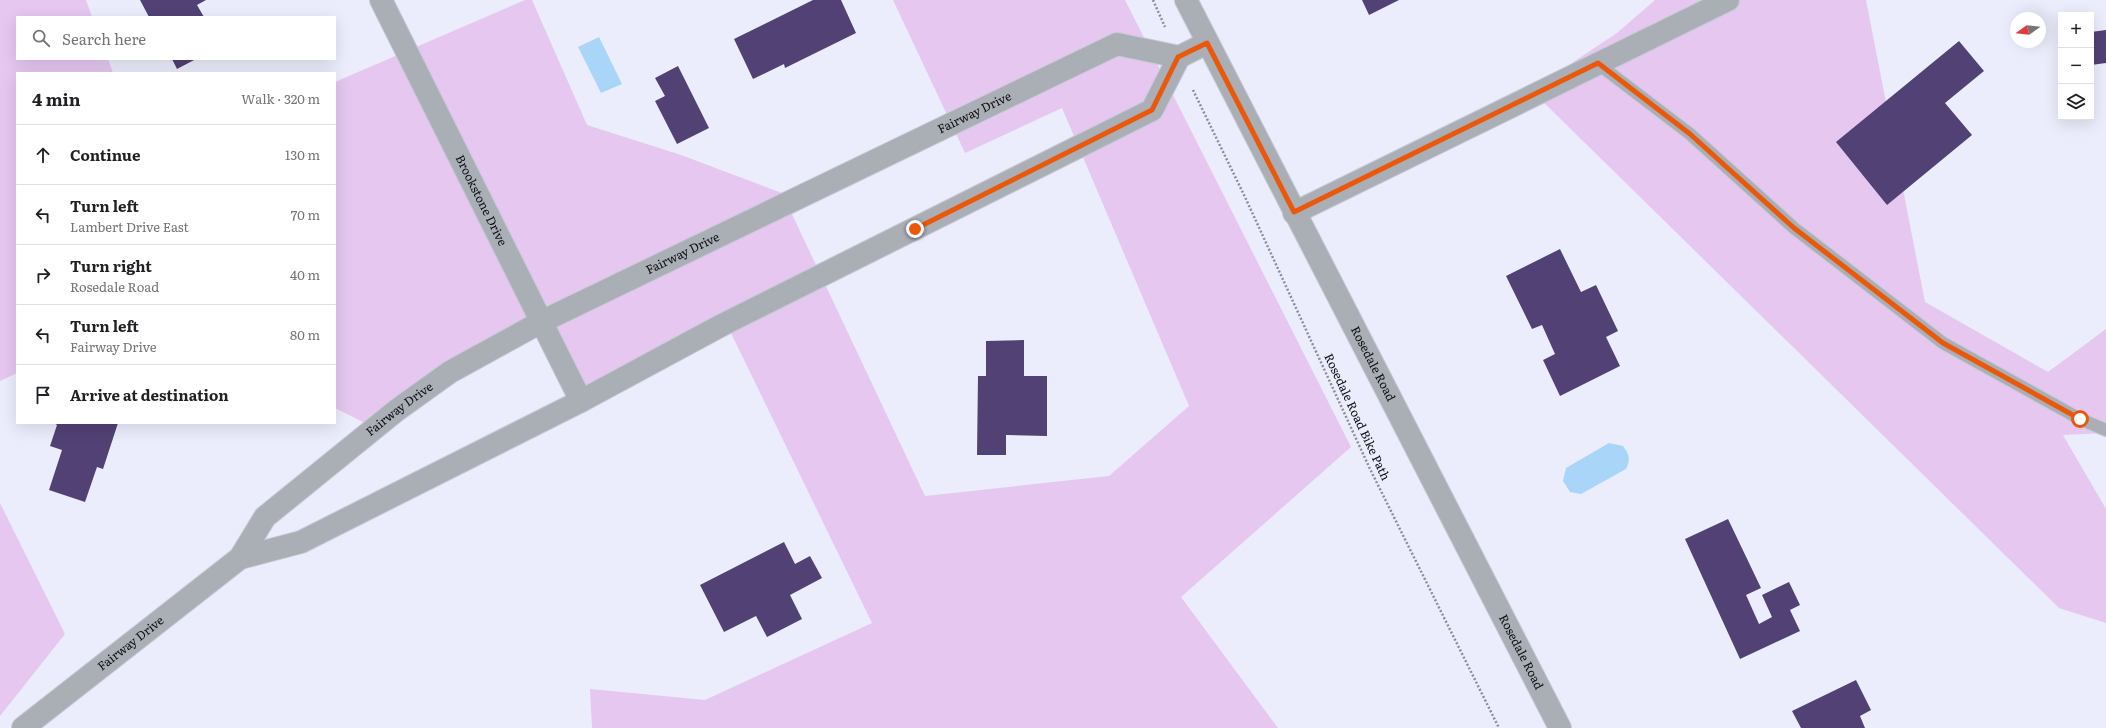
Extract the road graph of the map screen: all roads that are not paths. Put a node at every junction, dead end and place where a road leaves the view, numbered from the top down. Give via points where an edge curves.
1 (381, 0) edge
2 (1186, 0) edge
3 (1728, 0) edge
4 (1207, 43) junction
5 (1178, 57) junction
6 (1598, 63) junction
7 (1294, 212) junction
8 (541, 322) junction
9 (581, 401) junction
10 (2106, 430) edge
11 (240, 558) junction
12 (23, 728) edge
13 (1560, 728) edge

1 - 8 street, Brookstone Drive
2 - 4 street, Rosedale Road
3 - 6 street
4 - 5 street
4 - 7 street, Rosedale Road
5 - 8 street, Fairway Drive via 1117,44
5 - 9 street, Fairway Drive via 1152,110 722,325
6 - 7 street
6 - 10 lane via 1690,134 1794,228 1943,343 2080,419
7 - 13 street, Rosedale Road
8 - 9 street, Brookstone Drive
8 - 11 street, Fairway Drive via 450,372 391,415 265,517
9 - 11 street, Fairway Drive via 301,542
11 - 12 street, Fairway Drive

